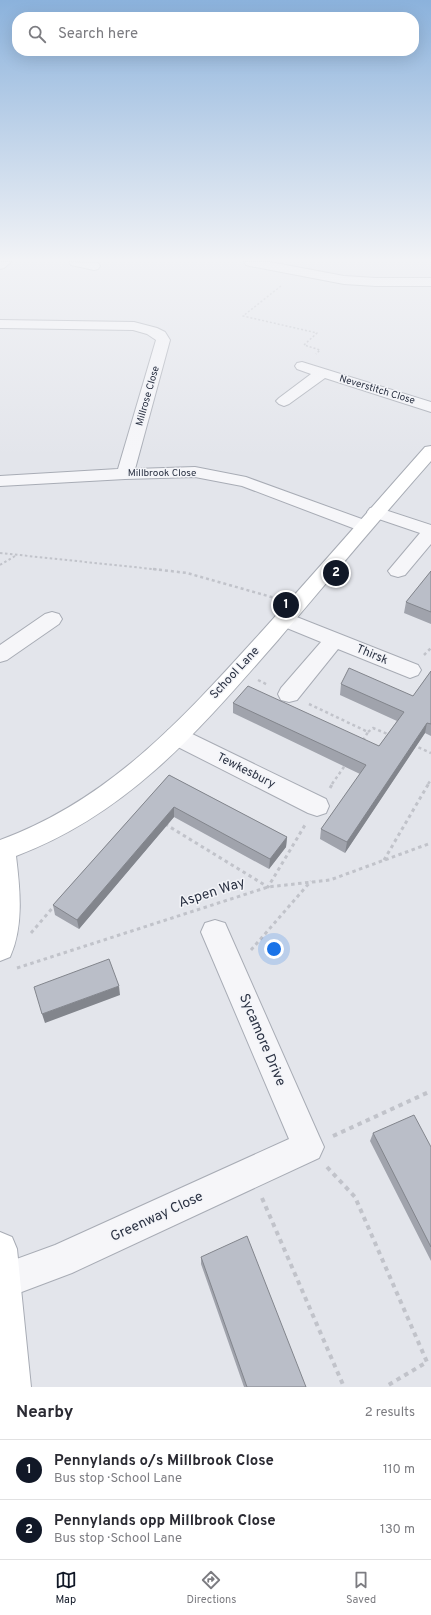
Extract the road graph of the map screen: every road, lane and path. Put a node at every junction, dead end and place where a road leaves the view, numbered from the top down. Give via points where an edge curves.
1 (135, 327) edge
2 (290, 327) edge
3 (302, 366) joint
4 (322, 373) junction
5 (284, 402) dead end
6 (431, 406) edge
7 (431, 451) edge
8 (125, 474) junction
9 (0, 481) edge
10 (370, 519) junction
11 (431, 532) edge
12 (0, 553) edge
13 (15, 556) junction
14 (0, 566) edge
15 (398, 571) dead end
16 (290, 612) junction
17 (52, 619) dead end
18 (335, 639) junction
19 (0, 655) edge
20 (410, 670) dead end
21 (238, 671) junction
22 (289, 694) junction
23 (368, 732) junction
24 (176, 736) junction
25 (395, 737) edge
26 (409, 744) edge
27 (360, 745) edge
28 (431, 753) edge
29 (347, 763) edge
30 (431, 780) edge
31 (316, 806) junction
32 (161, 821) edge
33 (431, 843) edge
34 (1, 851) edge
35 (384, 860) junction
36 (311, 881) junction
37 (268, 887) junction
38 (57, 903) edge
39 (215, 932) dead end
40 (26, 938) dead end
41 (0, 948) edge
42 (15, 969) dead end
43 (232, 971) junction
44 (431, 1091) edge
45 (308, 1147) junction
46 (252, 1174) junction
47 (1, 1265) edge
48 (12, 1387) edge
49 (344, 1387) edge
50 (385, 1387) edge

1 - 8 street, Millrose Close via 160,335 163,340
2 - 3 path via 317,333 304,344 320,350
3 - 4 street, Neverstitch Close
4 - 5 street
4 - 6 street, Neverstitch Close
7 - 10 street, School Lane
8 - 9 street, Millbrook Close
8 - 10 street, Millbrook Close via 195,472 246,482
10 - 11 street, Millbrook Close
10 - 16 street, School Lane
11 - 15 street
12 - 13 path
13 - 14 path
13 - 16 path via 187,572
16 - 18 street, Thirsk
16 - 21 street, School Lane
17 - 19 street
18 - 20 street, Thirsk
18 - 22 street
21 - 22 path
21 - 24 street, School Lane
22 - 23 path
23 - 25 path via 373,728
23 - 27 path
24 - 31 street, Tewkesbury
24 - 34 street, School Lane via 147,765 93,805 40,834
26 - 28 path
29 - 31 path
30 - 35 path
31 - 37 path
32 - 37 path
33 - 35 path, Aspen Way
34 - 41 street, School Lane via 6,880 6,910
35 - 36 path, Aspen Way via 330,880
36 - 37 path, Aspen Way
36 - 43 path
37 - 42 path, Aspen Way
38 - 40 path
39 - 43 street, Sycamore Drive
43 - 45 street, Sycamore Drive
44 - 45 path
45 - 46 street, Greenway Close
45 - 50 path via 355,1197 427,1362
46 - 47 street, Greenway Close via 60,1262
46 - 49 path
47 - 48 street

